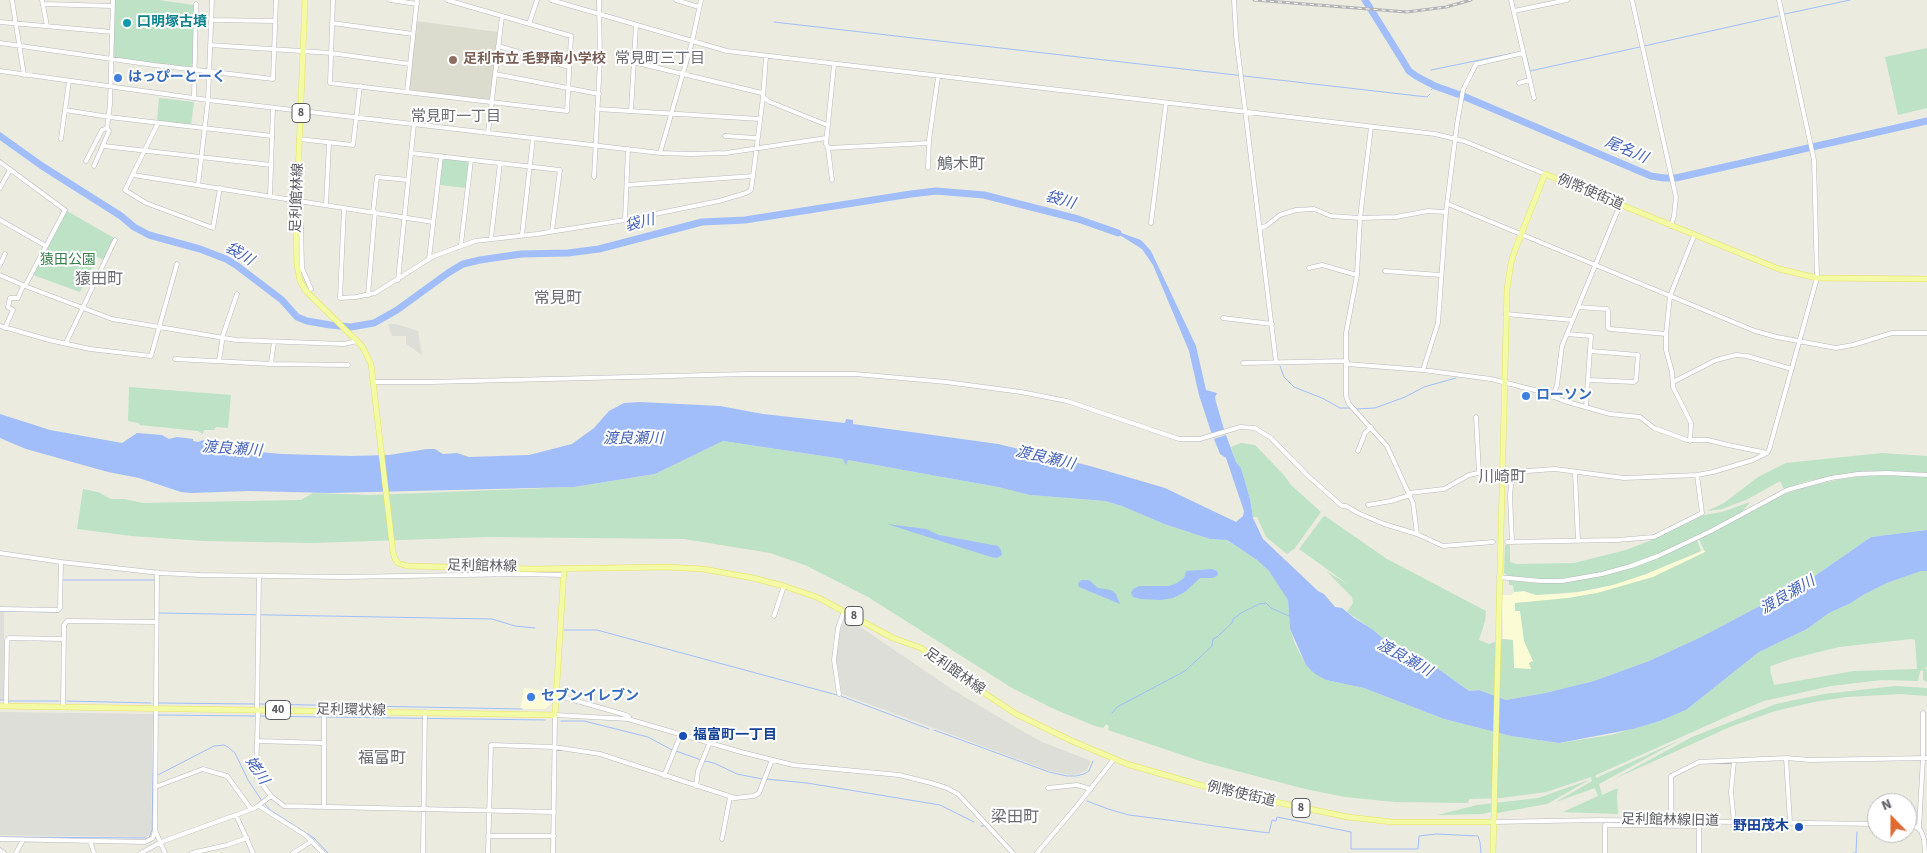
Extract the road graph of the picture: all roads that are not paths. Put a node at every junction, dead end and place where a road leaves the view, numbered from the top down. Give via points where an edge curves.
1 (12, 0) edge
2 (113, 0) edge
3 (212, 0) edge
4 (276, 0) edge
5 (305, 0) edge
6 (333, 0) edge
7 (390, 0) edge
8 (447, 0) edge
9 (470, 0) edge
10 (537, 0) edge
11 (550, 0) edge
12 (599, 0) edge
13 (676, 0) edge
14 (701, 0) edge
15 (1234, 0) edge
16 (1511, 0) edge
17 (1567, 0) edge
18 (1632, 0) edge
19 (1779, 0) edge
20 (43, 2) edge
21 (417, 2) edge
22 (196, 4) dead end
23 (113, 6) junction
24 (468, 6) junction
25 (700, 7) junction
26 (1514, 11) junction
27 (599, 14) junction
28 (502, 16) junction
29 (211, 20) junction
30 (275, 21) junction
31 (0, 22) edge
32 (16, 23) junction
33 (332, 23) junction
34 (529, 24) junction
35 (636, 25) junction
36 (47, 26) junction
37 (112, 32) junction
38 (414, 34) junction
39 (692, 42) junction
40 (0, 43) edge
41 (20, 45) junction
42 (210, 45) junction
43 (498, 46) junction
44 (274, 50) junction
45 (302, 52) junction
46 (331, 53) junction
47 (1523, 53) junction
48 (766, 56) junction
49 (112, 59) junction
50 (634, 62) junction
51 (410, 64) junction
52 (834, 65) junction
53 (569, 67) junction
54 (194, 70) junction
55 (0, 71) edge
56 (209, 71) junction
57 (495, 74) junction
58 (683, 74) junction
59 (24, 75) junction
60 (938, 77) junction
61 (1530, 80) junction
62 (69, 82) junction
63 (1519, 83) dead end
64 (360, 86) junction
65 (111, 88) junction
66 (568, 88) junction
67 (407, 92) junction
68 (599, 94) junction
69 (762, 95) junction
70 (194, 98) junction
71 (1534, 98) dead end
72 (208, 100) junction
73 (492, 102) junction
74 (1166, 103) junction
75 (273, 108) junction
76 (598, 109) junction
77 (65, 110) junction
78 (301, 111) junction
79 (631, 111) junction
80 (1246, 112) junction
81 (671, 114) junction
82 (109, 117) junction
83 (356, 118) junction
84 (760, 119) junction
85 (158, 123) junction
86 (414, 124) junction
87 (827, 125) junction
88 (1371, 126) junction
89 (106, 128) junction
90 (205, 128) junction
91 (488, 133) junction
92 (272, 136) junction
93 (725, 136) dead end
94 (533, 138) junction
95 (757, 138) junction
96 (826, 138) junction
97 (1455, 138) junction
98 (61, 139) dead end
99 (299, 139) junction
100 (329, 143) junction
101 (929, 143) junction
102 (596, 145) junction
103 (104, 146) junction
104 (756, 148) junction
105 (828, 148) junction
106 (628, 149) junction
107 (144, 150) junction
108 (411, 153) junction
109 (660, 153) junction
110 (441, 156) junction
111 (201, 157) junction
112 (471, 160) junction
113 (86, 161) dead end
114 (0, 162) edge
115 (500, 163) junction
116 (271, 165) junction
117 (94, 166) dead end
118 (530, 167) junction
119 (928, 168) dead end
120 (10, 170) junction
121 (133, 174) junction
122 (1545, 174) junction
123 (594, 176) dead end
124 (753, 176) junction
125 (408, 180) junction
126 (832, 180) dead end
127 (198, 185) junction
128 (627, 185) junction
129 (0, 188) edge
130 (220, 188) junction
131 (270, 196) junction
132 (297, 200) junction
133 (1448, 204) junction
134 (326, 205) junction
135 (1620, 205) junction
136 (344, 208) junction
137 (374, 212) junction
138 (1446, 212) junction
139 (404, 217) junction
140 (1360, 218) junction
141 (0, 220) edge
142 (625, 220) junction
143 (433, 222) junction
144 (297, 223) junction
145 (1151, 223) dead end
146 (1671, 226) junction
147 (1260, 228) junction
148 (552, 231) junction
149 (1521, 234) junction
150 (522, 236) junction
151 (1694, 236) junction
152 (491, 238) junction
153 (115, 240) dead end
154 (461, 244) junction
155 (46, 246) junction
156 (5, 254) dead end
157 (429, 259) junction
158 (177, 264) dead end
159 (0, 265) edge
160 (1595, 265) junction
161 (1309, 268) dead end
162 (1385, 271) dead end
163 (0, 275) edge
164 (1358, 275) junction
165 (1440, 275) junction
166 (1817, 278) junction
167 (1927, 279) edge
168 (398, 280) junction
169 (24, 286) junction
170 (310, 289) dead end
171 (238, 294) dead end
172 (368, 295) junction
173 (1670, 296) junction
174 (1578, 307) junction
175 (82, 308) junction
176 (1506, 314) junction
177 (1223, 318) dead end
178 (1572, 320) junction
179 (1272, 324) junction
180 (0, 326) edge
181 (5, 328) junction
182 (158, 328) junction
183 (1927, 333) edge
184 (1567, 334) junction
185 (1666, 334) junction
186 (222, 338) junction
187 (356, 340) junction
188 (274, 342) junction
189 (1798, 342) junction
190 (66, 343) junction
191 (1591, 351) junction
192 (175, 359) dead end
193 (219, 361) junction
194 (1276, 362) junction
195 (1346, 362) junction
196 (1243, 363) dead end
197 (271, 364) junction
198 (348, 365) dead end
199 (1792, 369) junction
200 (1423, 370) junction
201 (1589, 380) junction
202 (1504, 382) junction
203 (1673, 382) junction
204 (374, 384) junction
205 (1553, 397) junction
206 (1586, 407) junction
207 (1476, 417) dead end
208 (1371, 427) junction
209 (1690, 441) junction
210 (1358, 451) dead end
211 (1767, 452) junction
212 (1502, 472) junction
213 (1513, 472) junction
214 (1575, 472) junction
215 (1479, 473) junction
216 (1698, 475) junction
217 (1927, 475) edge
218 (1409, 494) junction
219 (1368, 505) dead end
220 (1417, 534) junction
221 (1578, 541) junction
222 (1493, 542) dead end
223 (1506, 542) dead end
224 (1512, 542) junction
225 (0, 553) edge
226 (61, 562) junction
227 (564, 568) junction
228 (157, 572) junction
229 (564, 575) junction
230 (259, 576) junction
231 (1499, 578) junction
232 (784, 586) junction
233 (0, 609) edge
234 (844, 611) junction
235 (774, 616) dead end
236 (156, 622) junction
237 (64, 639) junction
238 (839, 694) dead end
239 (556, 696) junction
240 (3, 706) edge
241 (63, 707) junction
242 (155, 708) junction
243 (257, 710) junction
244 (324, 711) junction
245 (425, 712) junction
246 (1923, 713) dead end
247 (555, 715) junction
248 (628, 719) junction
249 (681, 734) junction
250 (257, 741) junction
251 (324, 742) junction
252 (710, 742) junction
253 (554, 747) junction
254 (1786, 758) junction
255 (1925, 758) edge
256 (1114, 759) junction
257 (772, 760) junction
258 (1734, 761) junction
259 (664, 776) junction
260 (696, 786) junction
261 (155, 787) junction
262 (1048, 788) dead end
263 (1091, 789) junction
264 (1922, 793) junction
265 (1927, 793) edge
266 (271, 796) junction
267 (730, 797) junction
268 (259, 805) junction
269 (324, 808) junction
270 (424, 808) junction
271 (251, 809) junction
272 (489, 810) junction
273 (554, 812) junction
274 (236, 815) junction
275 (1671, 820) junction
276 (1493, 822) junction
277 (1734, 822) junction
278 (1790, 822) junction
279 (1699, 824) junction
280 (1867, 824) edge
281 (1919, 828) joint
282 (155, 830) junction
283 (488, 836) junction
284 (554, 836) junction
285 (247, 838) junction
286 (722, 839) dead end
287 (0, 840) edge
288 (23, 840) junction
289 (90, 841) junction
290 (312, 841) junction
291 (161, 842) junction
292 (0, 850) edge
293 (4, 853) edge
294 (16, 853) edge
295 (94, 853) edge
296 (141, 853) edge
297 (165, 853) edge
298 (192, 853) edge
299 (253, 853) edge
300 (293, 853) edge
301 (323, 853) edge
302 (423, 853) edge
303 (488, 853) edge
304 (553, 853) edge
305 (1013, 853) edge
306 (1037, 853) edge
307 (1493, 853) edge
308 (1605, 853) edge
309 (1699, 853) edge
310 (1924, 853) edge

1 - 32 street
2 - 23 street
3 - 29 street
4 - 30 street
5 - 45 main road, 足利館林線 / 8
6 - 33 street
7 - 21 street
8 - 24 street
9 - 24 street
10 - 34 street
11 - 27 street
12 - 27 street
13 - 25 street
14 - 25 street
15 - 80 street
16 - 26 street
17 - 26 street
18 - 146 street via 1674,186 1676,204
19 - 166 street via 1813,152
20 - 23 street
20 - 36 street
21 - 38 street
22 - 54 street
23 - 37 street
24 - 28 street
25 - 39 street
26 - 47 street
27 - 35 street
27 - 68 street
28 - 34 street
28 - 43 street
29 - 30 street
29 - 42 street
30 - 44 street
31 - 32 street
32 - 36 street
32 - 41 street
33 - 38 street
33 - 46 street
34 - 53 street via 571,36
35 - 39 street
35 - 50 street
36 - 37 street
37 - 49 street
38 - 51 street
39 - 48 street
39 - 58 street
40 - 41 street
41 - 49 street
41 - 59 street
42 - 44 street
42 - 56 street
43 - 53 street
43 - 57 street
44 - 45 street
44 - 56 street via 273,79
45 - 46 street
45 - 78 main road, 足利館林線 / 8
46 - 51 street
46 - 64 street via 330,83
47 - 61 street
47 - 97 street via 1476,64 1463,90
48 - 52 street
48 - 69 street
49 - 54 street
49 - 65 street
50 - 58 street
50 - 79 street
51 - 67 street
52 - 60 street
52 - 87 street
53 - 66 street
54 - 56 street
54 - 70 street
55 - 59 street
56 - 72 street
57 - 66 street
57 - 73 street
58 - 69 street
58 - 81 street
59 - 62 street
60 - 74 street
60 - 101 street
61 - 63 street
61 - 71 street
62 - 65 street
62 - 77 street
64 - 67 street
64 - 83 street
65 - 70 street
65 - 82 street
66 - 68 street
66 - 73 street via 567,111
67 - 73 street
68 - 76 street
69 - 84 street
69 - 87 street via 770,102
70 - 72 street
72 - 75 street
72 - 90 street
73 - 91 street
74 - 80 street
74 - 145 street
75 - 78 street
75 - 92 street
76 - 79 street
76 - 102 street
77 - 82 street
77 - 98 street
78 - 83 street
78 - 99 main road, 足利館林線 / 8
79 - 81 street
80 - 88 street
80 - 147 street
81 - 84 street
81 - 109 street
82 - 85 street
82 - 89 street
83 - 86 street
83 - 100 street via 353,146
84 - 95 street
85 - 90 street
85 - 107 street
86 - 91 street
86 - 108 street
87 - 96 street
88 - 97 street
88 - 140 street
89 - 103 street via 109,131
89 - 113 street
90 - 92 street
90 - 111 street
91 - 94 street
92 - 116 street
93 - 95 street
94 - 102 street
94 - 118 street
95 - 104 street
96 - 104 street
96 - 105 street
97 - 122 street
97 - 133 street
99 - 100 street
99 - 132 main road, 足利館林線 / 8
100 - 134 street
101 - 105 street
101 - 119 street
102 - 106 street
102 - 123 street
103 - 107 street
103 - 117 street
104 - 109 street via 708,154
104 - 124 street
105 - 126 street
106 - 109 street
106 - 128 street
107 - 111 street
107 - 121 street
108 - 110 street
108 - 125 street
110 - 112 street
110 - 143 street
111 - 116 street
111 - 127 street
112 - 115 street
112 - 154 street
114 - 120 street
115 - 118 street
115 - 152 street
116 - 131 street
118 - 148 street via 560,170
118 - 150 street
120 - 129 street
120 - 155 street via 65,210
121 - 127 street
121 - 130 street via 125,190 146,203 213,228
122 - 135 main road, 例幣使街道
122 - 149 main road, 例幣使街道
124 - 128 street
124 - 142 street via 746,194
125 - 137 street via 377,177
125 - 139 street
127 - 130 street
128 - 142 street
130 - 131 street
131 - 132 street
132 - 134 street
132 - 144 main road, 足利館林線 / 8
133 - 138 street
133 - 149 street
134 - 136 street
135 - 146 main road, 例幣使街道
135 - 160 street
136 - 137 street
136 - 172 street via 340,298
137 - 139 street
137 - 172 street
138 - 140 street
138 - 165 street
139 - 143 street
139 - 168 street
140 - 147 street via 1331,216 1314,209 1296,210 1280,215
140 - 164 street
141 - 155 street
142 - 148 street
143 - 157 street
144 - 170 street via 301,226 302,268
144 - 187 main road, 足利館林線 / 8 via 298,272 302,286
146 - 151 main road, 例幣使街道
147 - 179 street
148 - 150 street
149 - 160 street
149 - 176 main road, 例幣使街道 via 1510,270
150 - 152 street
151 - 166 main road, 例幣使街道 via 1779,270
151 - 173 street
152 - 154 street
153 - 175 street
154 - 157 street
155 - 169 street
156 - 159 street
157 - 168 street
158 - 182 street
160 - 173 street
160 - 174 street
161 - 164 street via 1322,265
162 - 165 street
163 - 169 street
164 - 195 street via 1347,328
165 - 200 street via 1438,323
166 - 167 main road, 例幣使街道
166 - 189 street
168 - 172 street
169 - 175 street
169 - 181 street via 18,298 10,298 8,307 13,310
171 - 186 street
173 - 185 street
173 - 189 street via 1755,331
174 - 178 street
174 - 185 street via 1607,309 1610,329
175 - 182 street via 112,320
175 - 190 street
176 - 178 street
176 - 202 main road, 例幣使街道
177 - 179 street
178 - 184 street
179 - 194 street
180 - 181 street
181 - 190 street
182 - 186 street
182 - 190 street via 151,356
183 - 189 street via 1892,333 1845,347
184 - 191 street via 1591,336
184 - 205 street
185 - 203 street
186 - 188 street
186 - 193 street
187 - 188 street via 344,344
187 - 204 main road, 足利館林線 / 8 via 369,359
188 - 197 street
189 - 199 street
191 - 201 street
191 - 201 street via 1638,355 1634,382
192 - 193 street
193 - 197 street
194 - 195 street
194 - 196 street
195 - 200 street
195 - 208 street via 1349,404
197 - 198 street
199 - 203 street via 1736,355 1716,360
199 - 211 street
200 - 202 street
201 - 206 street
202 - 205 street
202 - 212 main road, 例幣使街道
203 - 209 street via 1672,387 1691,423
204 - 220 street via 739,374 855,374 946,382 1074,404 1179,439 1195,440 1246,427 1261,430 1342,506
204 - 227 main road, 足利館林線 / 8 via 394,557 398,563 407,566
205 - 206 street
206 - 209 street via 1640,417 1654,428
207 - 215 street
208 - 210 street via 1364,433
208 - 218 street via 1384,442
209 - 211 street via 1708,440
211 - 216 street via 1753,460
212 - 213 street
212 - 215 street
212 - 231 main road, 例幣使街道
213 - 214 street via 1552,468
213 - 224 street via 1510,495
214 - 216 street via 1624,478
214 - 221 street
215 - 218 street via 1464,476 1444,489
216 - 221 street via 1701,514 1654,537
217 - 231 street via 1858,474 1787,490 1658,556 1602,574 1540,582
218 - 219 street
218 - 220 street
220 - 222 street via 1443,546
221 - 224 street
223 - 224 street
225 - 226 street
226 - 228 street
226 - 233 street via 58,610
227 - 229 main road
227 - 232 main road, 足利館林線 / 8 via 693,568
228 - 230 street
228 - 236 street
229 - 230 street
229 - 239 main road
230 - 243 street
231 - 276 main road, 例幣使街道
232 - 234 main road, 足利館林線 / 8
232 - 235 street
234 - 238 street via 834,660
234 - 256 main road, 足利館林線 / 8 via 893,638 921,648 1016,714
236 - 237 street via 67,621
236 - 242 street
237 - 240 street via 6,640
237 - 241 street
239 - 247 main road
239 - 248 street via 626,715
240 - 241 main road, 足利環状線 / 40
241 - 242 main road, 足利環状線 / 40
242 - 243 main road, 足利環状線 / 40
242 - 261 street
243 - 244 main road, 足利環状線 / 40
243 - 250 street
244 - 245 main road, 足利環状線 / 40
244 - 251 street
245 - 247 main road, 足利環状線 / 40
245 - 270 street
246 - 255 street
247 - 248 street
247 - 253 street
248 - 249 street
249 - 252 street
249 - 259 street
250 - 251 street
250 - 266 street via 256,776
251 - 269 street
252 - 257 street
252 - 260 street
253 - 259 street via 600,754
253 - 272 street via 491,745
253 - 273 street
254 - 255 street
254 - 258 street
254 - 278 street
255 - 264 street
256 - 263 street
256 - 276 main road, 例幣使街道 / 8 via 1196,784 1348,817 1392,822
257 - 267 street via 759,793
257 - 305 street via 811,768 899,775 942,786 958,794
258 - 275 street via 1699,762 1671,776
258 - 277 street via 1731,792
259 - 260 street
260 - 267 street
261 - 271 street via 206,770 227,776
261 - 282 street
262 - 263 street via 1077,785
263 - 306 street
264 - 265 street
264 - 281 street
266 - 268 street
266 - 269 street via 288,807
267 - 286 street
268 - 271 street
268 - 290 street
269 - 270 street
270 - 272 street
270 - 302 street
271 - 274 street
272 - 273 street
272 - 283 street
273 - 284 street
274 - 285 street
274 - 291 street
275 - 276 street, 足利館林線旧道
275 - 279 street, 足利館林線旧道
276 - 307 main road
277 - 278 street, 足利館林線旧道
277 - 279 street, 足利館林線旧道
278 - 280 street, 足利館林線旧道
279 - 308 street via 1604,825
279 - 309 street
281 - 310 street via 1924,839
282 - 289 street via 153,838 148,841
282 - 291 street
283 - 284 street
283 - 303 street
284 - 304 street
285 - 298 street
285 - 299 street
287 - 288 street
288 - 289 street
288 - 294 street
289 - 295 street
290 - 300 street
290 - 301 street
291 - 296 street
291 - 297 street
292 - 293 street

